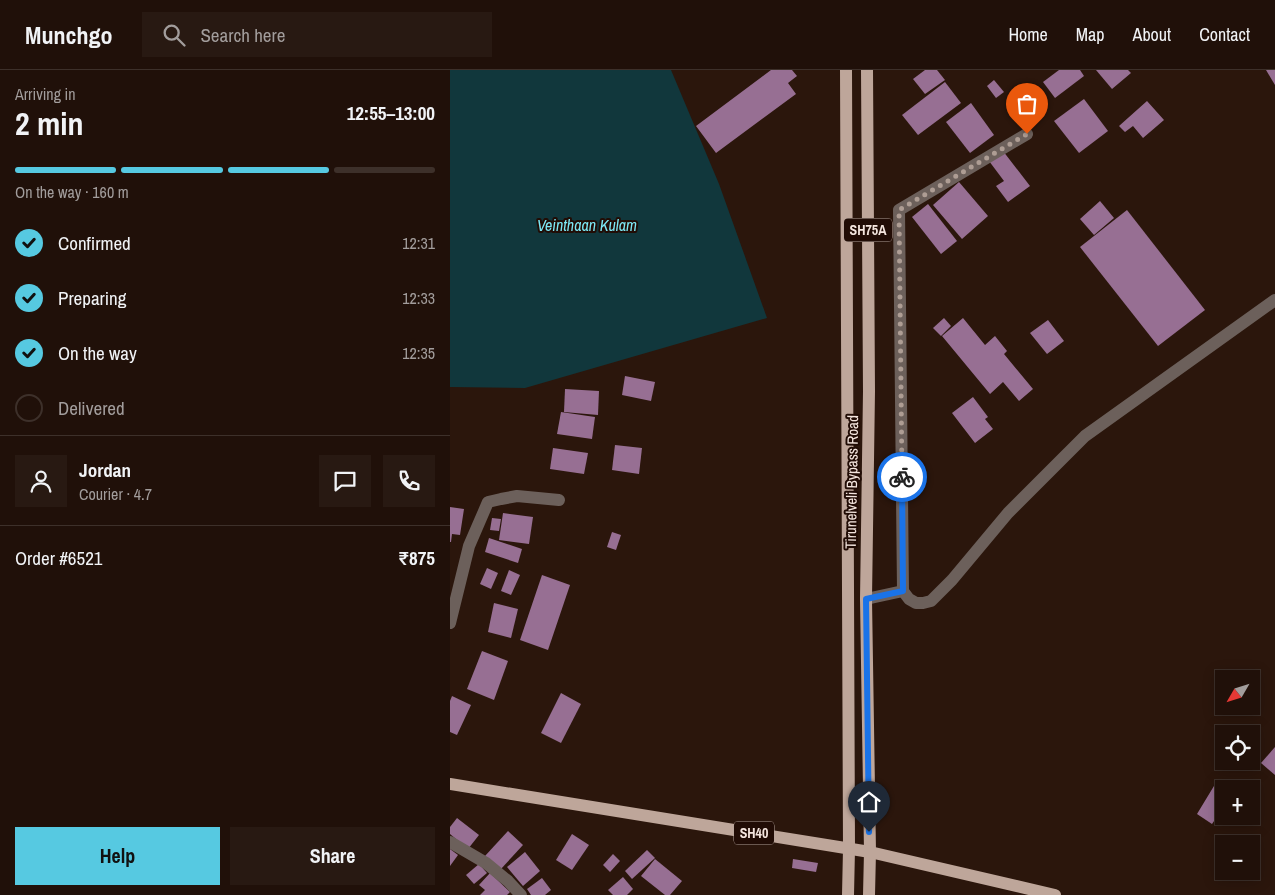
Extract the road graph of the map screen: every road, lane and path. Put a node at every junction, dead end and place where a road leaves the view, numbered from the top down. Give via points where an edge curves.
1 (846, 70) edge
2 (866, 70) edge
3 (1027, 134) dead end
4 (1275, 300) edge
5 (560, 500) dead end
6 (903, 591) junction
7 (866, 599) junction
8 (450, 623) edge
9 (450, 784) edge
10 (450, 842) edge
11 (849, 848) junction
12 (870, 852) junction
13 (521, 895) edge
14 (848, 895) edge
15 (869, 895) edge
16 (1055, 895) edge

1 - 11 main road, SH75A
2 - 7 main road, Tirunelveli Bypass Road / SH75A via 869,391
3 - 6 street via 899,210
4 - 6 street via 1085,436 1008,513 931,601 916,603
5 - 8 street via 517,496 488,502 469,546
6 - 7 street
7 - 12 main road, Tirunelveli Bypass Road / SH75A
9 - 11 main road, SH40
10 - 13 street via 486,863
11 - 12 main road, SH40
11 - 14 main road
12 - 15 main road, Tirunelveli Bypass Road / SH75A
12 - 16 main road, SH40

